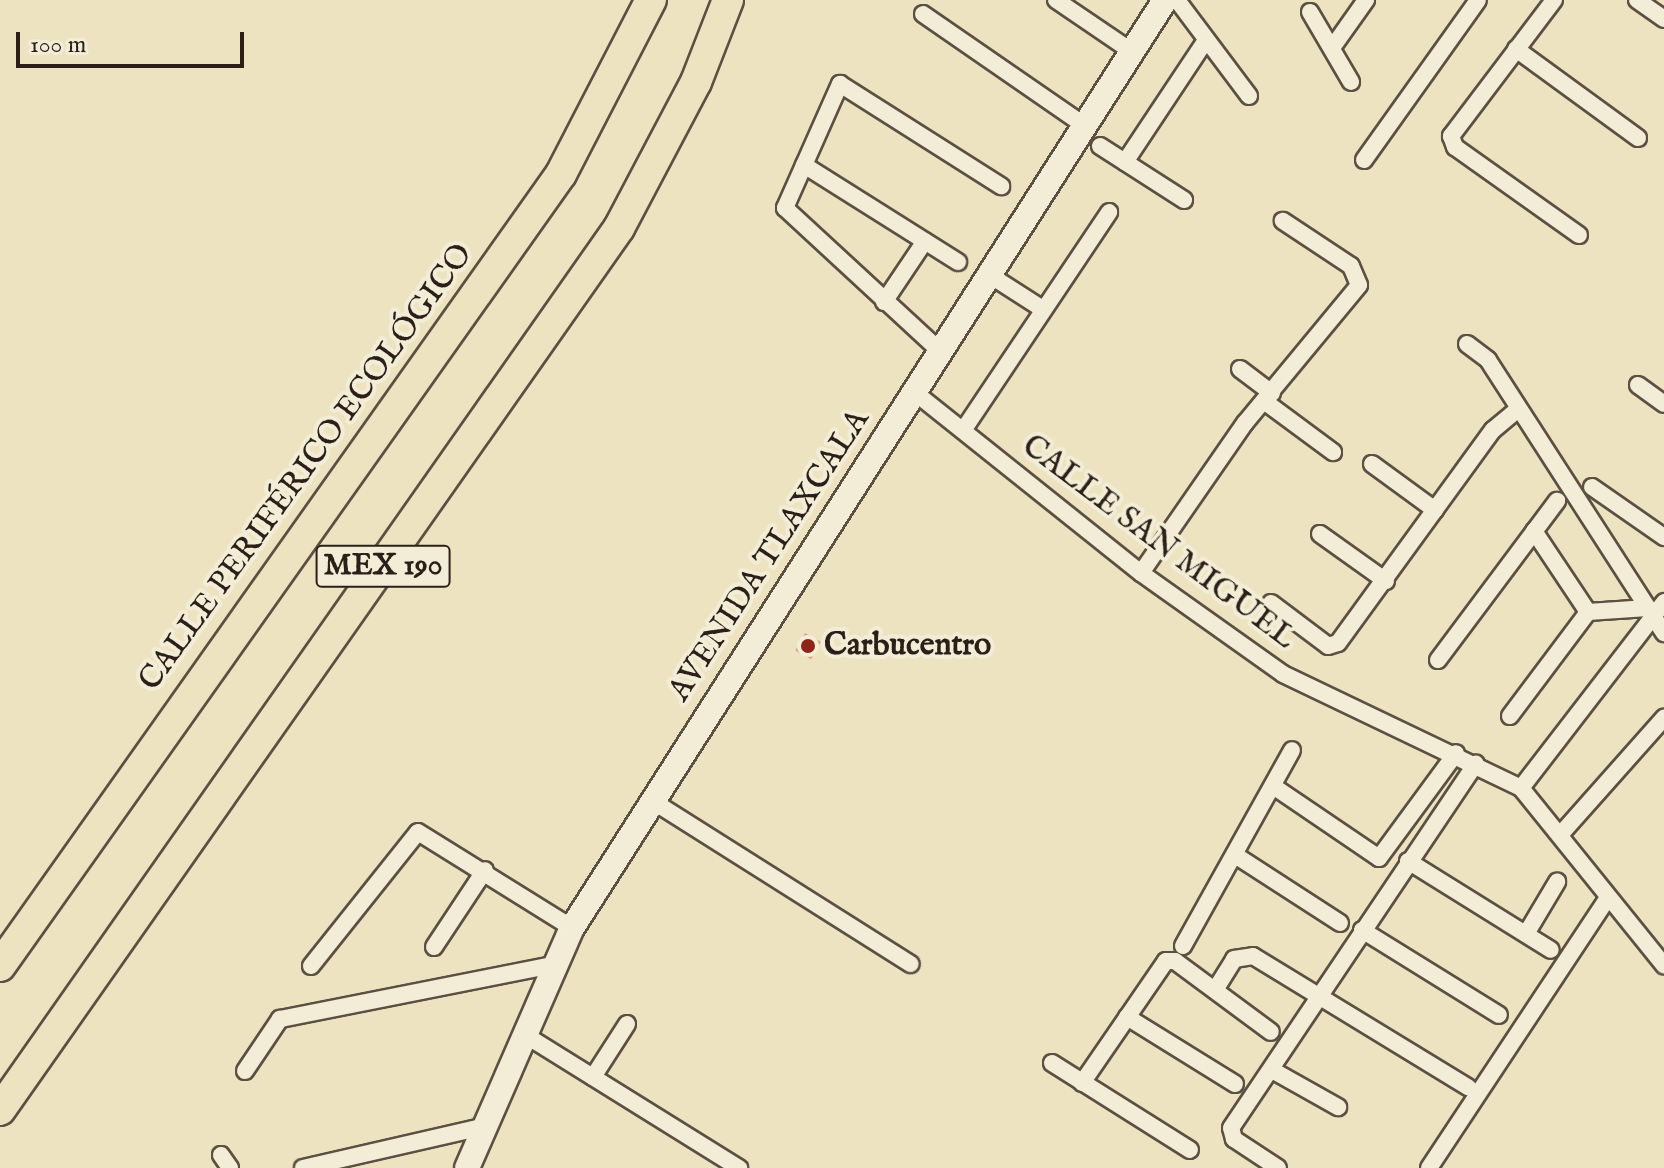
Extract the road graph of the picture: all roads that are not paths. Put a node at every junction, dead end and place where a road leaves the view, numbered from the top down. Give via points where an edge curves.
1 (651, 0) edge
2 (728, 0) edge
3 (1056, 0) edge
4 (1165, 0) edge
5 (1366, 0) edge
6 (1478, 0) edge
7 (1554, 0) edge
8 (1637, 0) edge
9 (1183, 5) edge
10 (1310, 12) dead end
11 (923, 14) dead end
12 (1664, 19) edge
13 (1206, 40) junction
14 (1332, 48) junction
15 (1516, 49) junction
16 (1131, 51) junction
17 (1351, 82) dead end
18 (1249, 96) dead end
19 (1084, 125) junction
20 (1638, 138) dead end
21 (1100, 146) dead end
22 (1364, 160) dead end
23 (1125, 162) junction
24 (804, 165) junction
25 (1001, 186) dead end
26 (1184, 200) dead end
27 (1109, 212) dead end
28 (1283, 221) dead end
29 (1579, 235) dead end
30 (925, 241) junction
31 (958, 262) dead end
32 (996, 280) junction
33 (884, 302) junction
34 (1041, 308) junction
35 (1467, 344) dead end
36 (940, 351) junction
37 (1240, 369) dead end
38 (1638, 385) dead end
39 (913, 391) junction
40 (1268, 397) junction
41 (1664, 404) edge
42 (1518, 409) junction
43 (964, 429) junction
44 (1333, 452) dead end
45 (1372, 464) dead end
46 (1592, 487) dead end
47 (1557, 501) dead end
48 (1435, 510) junction
49 (1534, 531) junction
50 (1320, 534) dead end
51 (1664, 537) edge
52 (1141, 573) junction
53 (1386, 581) junction
54 (1271, 603) dead end
55 (1655, 609) edge
56 (1588, 612) junction
57 (1664, 633) edge
58 (1438, 660) dead end
59 (1510, 716) dead end
60 (1664, 718) edge
61 (1292, 750) dead end
62 (1456, 753) junction
63 (1476, 764) junction
64 (1273, 786) junction
65 (1521, 788) junction
66 (651, 800) junction
67 (1560, 835) junction
68 (1235, 855) junction
69 (1408, 861) junction
70 (485, 870) junction
71 (1557, 882) dead end
72 (1608, 898) junction
73 (564, 923) junction
74 (1340, 923) dead end
75 (1362, 930) junction
76 (1526, 934) junction
77 (434, 947) dead end
78 (1551, 950) dead end
79 (1179, 953) junction
80 (910, 964) dead end
81 (1664, 965) edge
82 (0, 966) edge
83 (311, 966) dead end
84 (545, 966) junction
85 (1215, 990) junction
86 (1320, 997) junction
87 (1499, 1015) dead end
88 (1127, 1017) junction
89 (627, 1024) dead end
90 (1271, 1032) dead end
91 (522, 1033) junction
92 (1052, 1063) dead end
93 (1272, 1070) junction
94 (245, 1071) dead end
95 (593, 1077) junction
96 (1082, 1083) junction
97 (1235, 1084) dead end
98 (1468, 1087) dead end
99 (1338, 1107) dead end
100 (0, 1110) edge
101 (475, 1128) junction
102 (1190, 1150) dead end
103 (303, 1168) edge
104 (467, 1168) edge
105 (739, 1168) edge
106 (1278, 1168) edge
107 (1429, 1168) edge

1 - 82 highway, CALLE PERIFÉRICO ECOLÓGICO / MEX 190 via 561,174
2 - 100 highway, MEX 190 via 696,82 619,228
3 - 16 street
4 - 16 street, AVENIDA TLAXCALA
5 - 14 street
6 - 22 street
7 - 15 street
8 - 12 street
9 - 13 street
10 - 14 street
11 - 19 street
13 - 18 street
13 - 23 street
14 - 17 street
15 - 20 street
15 - 29 street via 1451,136 1455,147
16 - 19 street, AVENIDA TLAXCALA
19 - 32 street, AVENIDA TLAXCALA
21 - 23 street
23 - 26 street
24 - 25 street via 840,84
24 - 30 street
24 - 33 street via 785,208
27 - 34 street
28 - 40 street via 1359,275 1359,285
30 - 31 street
30 - 33 street
32 - 34 street
32 - 36 street, AVENIDA TLAXCALA
33 - 36 street
34 - 43 street
35 - 42 street via 1488,360
36 - 39 street, AVENIDA TLAXCALA
37 - 40 street
38 - 41 street
39 - 43 street, CALLE SAN MIGUEL
39 - 66 street, AVENIDA TLAXCALA
40 - 44 street
40 - 52 street
42 - 48 street via 1493,430
42 - 55 street
43 - 52 street, CALLE SAN MIGUEL
45 - 48 street
46 - 51 street
47 - 49 street
48 - 53 street
49 - 56 street
49 - 58 street
50 - 53 street
52 - 62 street, CALLE SAN MIGUEL via 1283,674
53 - 54 street via 1333,646
55 - 56 street
55 - 57 street
55 - 65 street
56 - 59 street
60 - 67 street
61 - 64 street
62 - 63 street, CALLE SAN MIGUEL
62 - 64 street via 1379,858
63 - 65 street, CALLE SAN MIGUEL
63 - 69 street
64 - 68 street
65 - 67 street, CALLE SAN MIGUEL
66 - 73 street, AVENIDA TLAXCALA
66 - 80 street
67 - 72 street, CALLE SAN MIGUEL
68 - 74 street
68 - 79 street
69 - 75 street
69 - 76 street
70 - 73 street
70 - 77 street
70 - 83 street via 418,832
71 - 76 street
72 - 81 street, CALLE SAN MIGUEL
72 - 107 street
73 - 84 street, AVENIDA TLAXCALA
75 - 86 street
75 - 87 street
76 - 78 street
79 - 85 street
79 - 88 street via 1159,966
84 - 91 street, AVENIDA TLAXCALA
84 - 94 street via 280,1019
85 - 86 street via 1234,959 1243,955
85 - 90 street
86 - 93 street
86 - 98 street
88 - 96 street
88 - 97 street
89 - 95 street
91 - 95 street
91 - 101 street, AVENIDA TLAXCALA
92 - 96 street
93 - 99 street
93 - 106 street via 1229,1134
95 - 105 street
96 - 102 street
101 - 103 street
101 - 104 street, AVENIDA TLAXCALA

